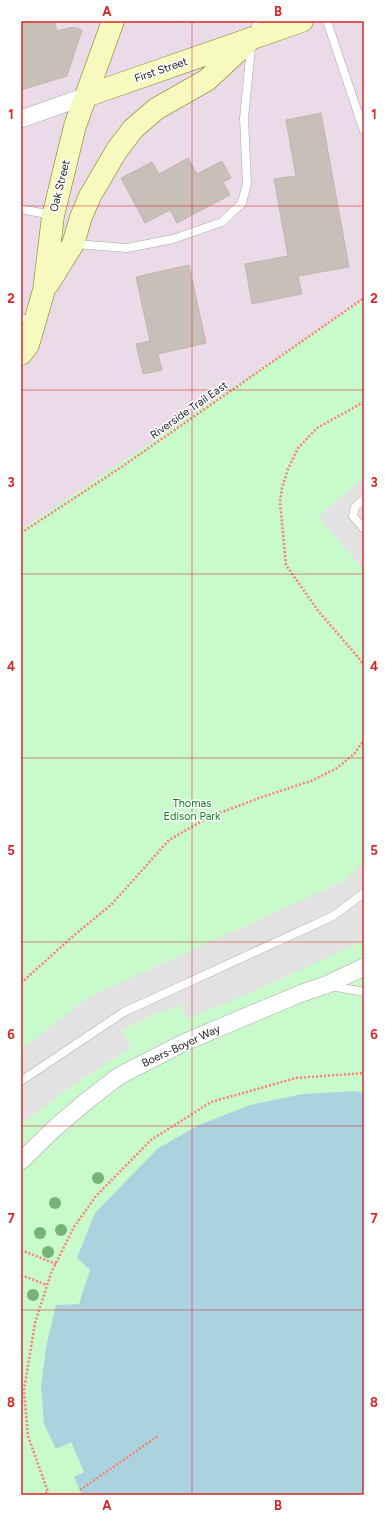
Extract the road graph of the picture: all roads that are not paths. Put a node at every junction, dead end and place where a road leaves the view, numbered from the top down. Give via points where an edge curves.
1 (113, 21) edge
2 (302, 21) edge
3 (327, 21) edge
4 (255, 30) edge
5 (86, 96) junction
6 (21, 119) edge
7 (364, 131) edge
8 (21, 209) edge
9 (53, 216) junction
10 (73, 244) junction
11 (44, 290) junction
12 (28, 321) edge
13 (21, 354) edge
14 (364, 499) edge
15 (364, 529) edge
16 (364, 893) edge
17 (364, 967) edge
18 (326, 985) junction
19 (364, 992) edge
20 (21, 1081) edge
21 (21, 1161) edge

1 - 5 street, Oak Street
2 - 4 street, First Street
3 - 7 lane
4 - 5 street, First Street
4 - 10 street via 207,80 156,109 133,129 117,150 90,196
4 - 10 lane via 244,118 247,183 242,203 222,222 173,238 127,248
5 - 6 street, First Street
5 - 9 street, Oak Street via 75,126
8 - 9 lane
9 - 11 street, Oak Street
10 - 11 street
11 - 12 street, Oak Street
12 - 13 street, Oak Street via 28,345
14 - 15 lane via 355,507 353,516
16 - 20 lane via 333,916 124,1012
17 - 18 street, Boers-Boyer Way
18 - 19 lane
18 - 21 street, Boers-Boyer Way via 184,1043 119,1076 88,1099

